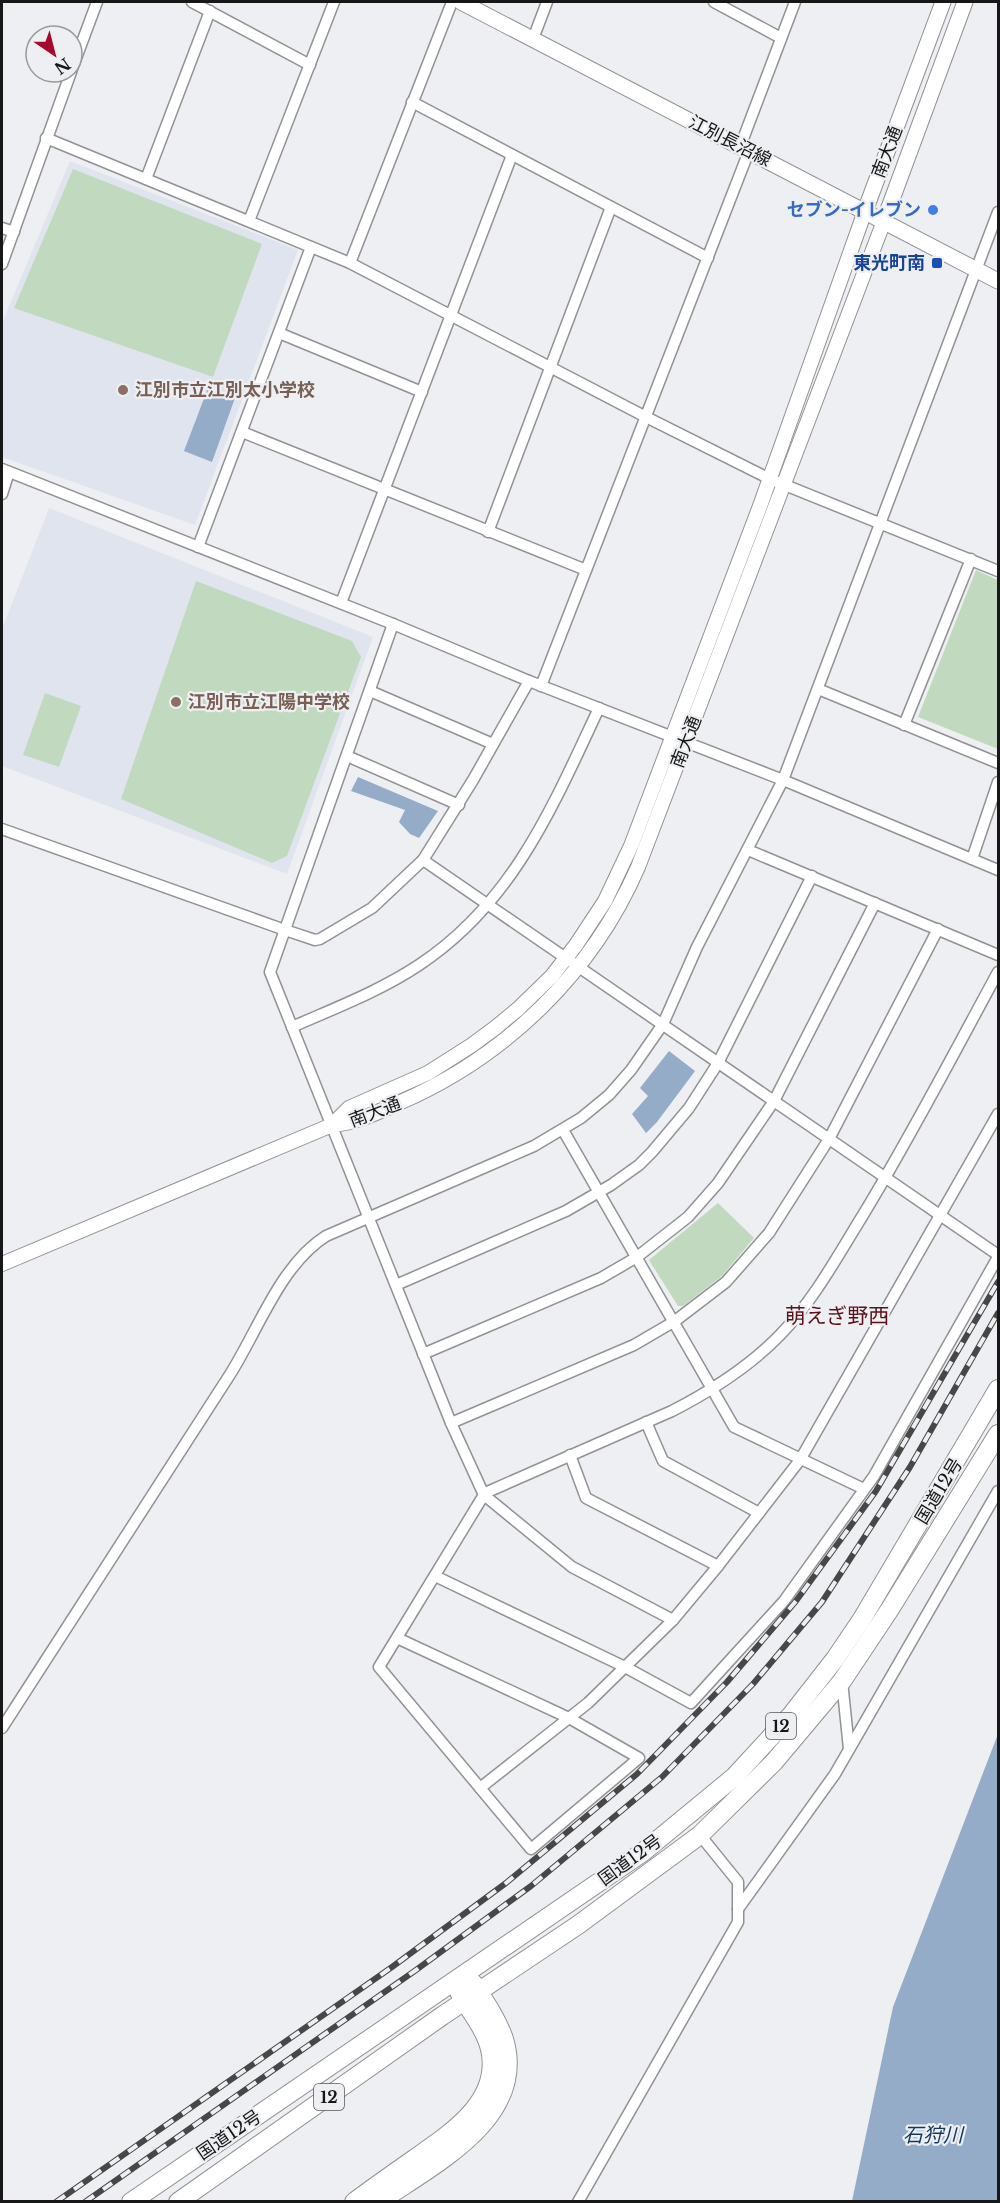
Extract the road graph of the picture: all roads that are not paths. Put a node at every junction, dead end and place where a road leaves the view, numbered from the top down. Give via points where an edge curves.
1 (97, 2) edge
2 (192, 2) edge
3 (334, 2) edge
4 (452, 2) edge
5 (461, 2) edge
6 (548, 2) edge
7 (714, 2) edge
8 (795, 2) edge
9 (943, 2) edge
10 (965, 2) edge
11 (210, 11) junction
12 (84, 36) edge
13 (781, 38) junction
14 (533, 39) junction
15 (310, 65) junction
16 (66, 84) edge
17 (412, 102) junction
18 (46, 138) junction
19 (745, 149) junction
20 (512, 155) junction
21 (146, 179) junction
22 (611, 207) junction
23 (865, 211) junction
24 (999, 212) edge
25 (249, 221) junction
26 (884, 221) junction
27 (2, 228) edge
28 (14, 232) junction
29 (311, 247) junction
30 (708, 258) junction
31 (350, 263) junction
32 (2, 264) edge
33 (976, 270) junction
34 (999, 281) edge
35 (451, 316) junction
36 (279, 333) junction
37 (550, 368) junction
38 (422, 392) junction
39 (646, 417) junction
40 (242, 432) junction
41 (5, 471) edge
42 (770, 479) junction
43 (784, 485) junction
44 (385, 489) junction
45 (2, 494) edge
46 (881, 522) junction
47 (489, 532) junction
48 (198, 547) junction
49 (971, 559) junction
50 (586, 570) junction
51 (999, 571) edge
52 (341, 603) junction
53 (393, 624) junction
54 (529, 681) junction
55 (542, 686) junction
56 (818, 689) junction
57 (370, 691) junction
58 (599, 708) junction
59 (904, 724) junction
60 (679, 740) junction
61 (493, 744) junction
62 (347, 756) junction
63 (999, 763) edge
64 (783, 780) junction
65 (999, 782) edge
66 (459, 805) junction
67 (2, 829) edge
68 (748, 850) junction
69 (972, 859) junction
70 (423, 860) junction
71 (999, 870) edge
72 (812, 876) junction
73 (875, 903) junction
74 (489, 905) junction
75 (938, 929) junction
76 (285, 930) junction
77 (999, 955) edge
78 (567, 957) junction
79 (579, 966) junction
80 (999, 972) edge
81 (663, 1024) junction
82 (292, 1027) junction
83 (718, 1063) junction
84 (774, 1101) junction
85 (999, 1114) edge
86 (332, 1125) junction
87 (563, 1130) junction
88 (829, 1139) junction
89 (885, 1178) junction
90 (600, 1192) junction
91 (941, 1215) junction
92 (368, 1217) junction
93 (999, 1256) edge
94 (637, 1257) junction
95 (2, 1264) edge
96 (396, 1285) junction
97 (675, 1321) junction
98 (423, 1354) junction
99 (713, 1388) junction
100 (999, 1389) edge
101 (646, 1422) junction
102 (451, 1423) junction
103 (999, 1434) edge
104 (570, 1455) junction
105 (800, 1460) junction
106 (864, 1489) junction
107 (999, 1491) edge
108 (484, 1495) junction
109 (759, 1513) junction
110 (718, 1566) junction
111 (435, 1576) junction
112 (673, 1620) junction
113 (397, 1638) junction
114 (625, 1667) junction
115 (842, 1681) junction
116 (569, 1718) junction
117 (2, 1728) edge
118 (849, 1750) junction
119 (480, 1788) junction
120 (700, 1835) junction
121 (738, 1910) junction
122 (460, 1978) junction
123 (471, 1996) junction
124 (131, 2202) edge
125 (178, 2202) edge
126 (354, 2202) edge
127 (380, 2202) edge
128 (578, 2202) edge

1 - 12 street
2 - 11 street
3 - 15 street
4 - 17 street
5 - 14 main road, 江別長沼線
6 - 14 street
7 - 13 street
8 - 13 street
9 - 23 main road, 南大通
10 - 26 main road, 南大通
11 - 15 street
11 - 21 street
13 - 19 street
14 - 19 main road, 江別長沼線
15 - 25 street
16 - 18 street
17 - 20 street
17 - 31 street
18 - 21 street
18 - 28 street
19 - 23 main road, 江別長沼線
19 - 30 street
20 - 22 street
20 - 35 street
21 - 25 street
22 - 30 street
22 - 37 street
23 - 26 main road, 江別長沼線
23 - 42 street, 南大通
24 - 33 street
25 - 29 street
26 - 33 main road, 江別長沼線
26 - 43 street, 南大通
27 - 28 street
28 - 32 street
29 - 31 street
29 - 36 street
30 - 39 street
31 - 35 street
33 - 34 main road, 江別長沼線
33 - 46 street
35 - 37 street
35 - 38 street
36 - 38 street
36 - 40 street
37 - 39 street
37 - 47 street
38 - 44 street
39 - 42 street
39 - 50 street
40 - 44 street
40 - 48 street
41 - 45 street
41 - 48 street
42 - 43 street
42 - 60 street, 南大通
43 - 46 street
43 - 60 street, 南大通
44 - 47 street
44 - 52 street
46 - 49 street
46 - 56 street
47 - 50 street
48 - 52 street
49 - 51 street
49 - 59 street
50 - 55 street
52 - 53 street
53 - 54 street
53 - 57 street
54 - 55 street
54 - 61 street
55 - 58 street
56 - 59 street
56 - 64 street
57 - 61 street
57 - 62 street
58 - 60 street
58 - 74 street via 540,831
59 - 63 street
60 - 64 street
60 - 78 street, 南大通 via 615,882
60 - 79 street, 南大通 via 630,886
61 - 66 street
62 - 66 street
62 - 76 street
64 - 68 street
64 - 69 street
65 - 69 street
66 - 70 street
67 - 76 street
68 - 72 street
68 - 81 street
69 - 71 street
70 - 74 street
70 - 76 street via 380,901 326,937 315,940
72 - 73 street
72 - 83 street
73 - 75 street
73 - 84 street
74 - 78 street
74 - 82 street via 453,940 410,971
75 - 77 street
75 - 88 street
76 - 82 street via 270,972
78 - 79 street
78 - 86 street, 南大通 via 518,1009 472,1046 428,1073 349,1108
79 - 81 street
79 - 86 street, 南大通 via 530,1019 470,1066 354,1123
80 - 89 street
81 - 83 street
81 - 87 street via 617,1086
82 - 86 street
83 - 84 street
83 - 90 street via 664,1138 639,1165
84 - 88 street
84 - 94 street via 702,1203
85 - 91 street
86 - 92 street
86 - 95 street
87 - 90 street
87 - 92 street
88 - 89 street
88 - 97 street via 756,1250 726,1282
89 - 91 street
89 - 99 street via 806,1305 765,1349
90 - 94 street
90 - 96 street via 554,1217
91 - 93 street
91 - 105 street
92 - 96 street
92 - 117 street via 315,1243 290,1270 231,1373
93 - 106 street
94 - 97 street
94 - 98 street via 586,1286
96 - 98 street
97 - 99 street
97 - 102 street via 634,1345
98 - 102 street
99 - 101 street
99 - 105 street via 734,1427
100 - 122 highway, 国道12号 / 12 via 862,1619 792,1714 734,1777 666,1835
101 - 104 street
101 - 109 street via 663,1461
102 - 108 street
103 - 115 highway, 国道12号 / 12
104 - 108 street
104 - 110 street via 586,1498
105 - 106 street
105 - 109 street
106 - 114 street via 784,1601 690,1703
107 - 118 street
108 - 111 street
108 - 112 street via 572,1567
109 - 110 street
110 - 112 street
111 - 113 street
111 - 114 street
112 - 114 street
113 - 116 street
113 - 119 street via 379,1667
114 - 116 street
115 - 118 street
115 - 120 highway, 国道12号 / 12 via 774,1762
116 - 119 street
116 - 119 street via 639,1758 531,1849
118 - 121 street
120 - 121 street via 738,1882
120 - 123 highway, 国道12号 / 12 via 578,1925
121 - 128 street via 738,1922
122 - 123 highway
122 - 124 highway, 国道12号 / 12
123 - 125 highway, 国道12号 / 12
123 - 126 highway via 490,2050 490,2080 481,2100 455,2129
123 - 127 highway via 493,2014 504,2039 507,2067 500,2097 489,2118 469,2139

